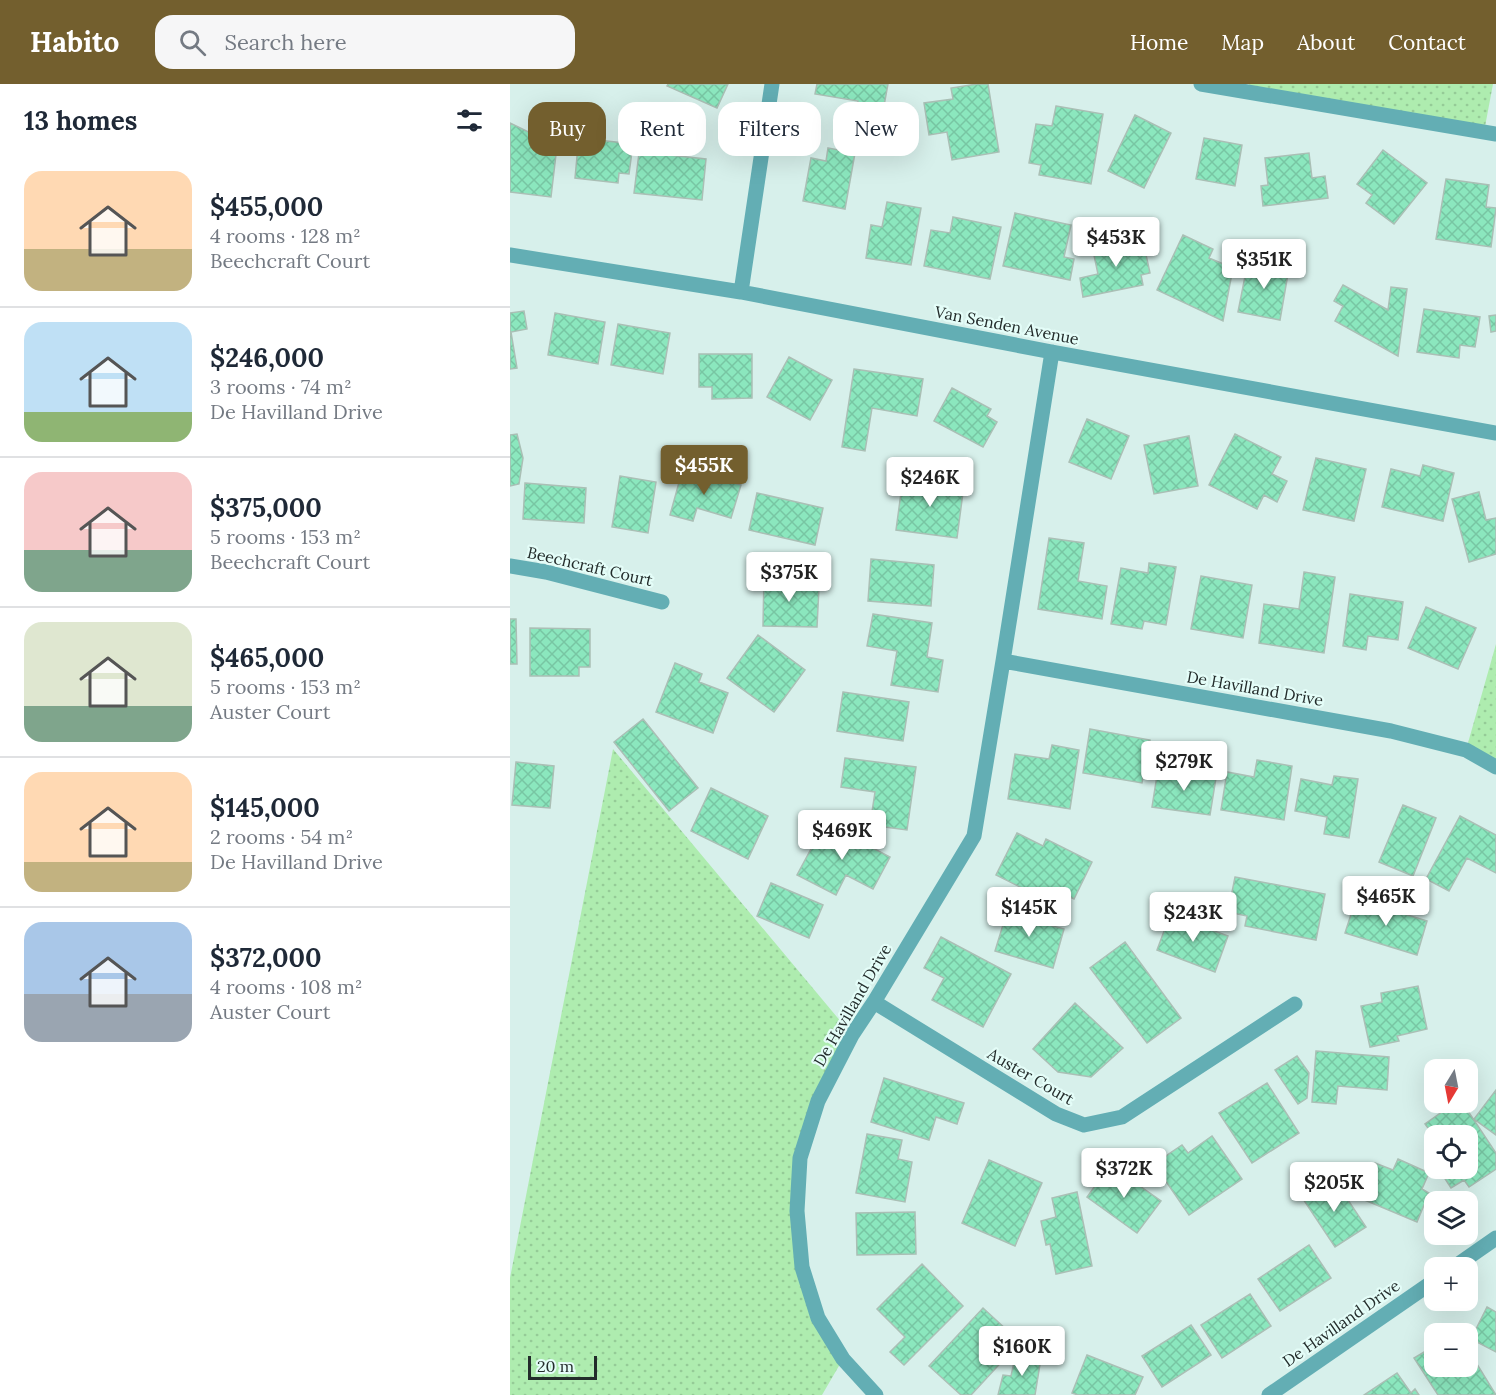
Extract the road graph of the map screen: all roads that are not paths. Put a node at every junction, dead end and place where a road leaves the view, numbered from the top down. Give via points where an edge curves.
1 (772, 84) edge
2 (1201, 84) edge
3 (1496, 134) edge
4 (510, 255) edge
5 (741, 292) junction
6 (1052, 352) junction
7 (1496, 433) edge
8 (510, 566) edge
9 (662, 602) dead end
10 (1004, 662) junction
11 (1496, 767) edge
12 (874, 1002) junction
13 (1295, 1004) dead end
14 (1496, 1238) edge
15 (1469, 1257) edge
16 (1424, 1288) edge
17 (876, 1395) edge
18 (1269, 1395) edge

1 - 5 street
2 - 3 street
4 - 5 street, Van Senden Avenue
5 - 6 street, Van Senden Avenue
6 - 7 street, Van Senden Avenue
6 - 10 street, De Havilland Drive
8 - 9 street, Beechcraft Court
10 - 11 street, De Havilland Drive via 1391,731 1466,750
10 - 12 street, De Havilland Drive via 974,836
12 - 13 street, Auster Court via 1056,1114 1084,1125 1122,1117
12 - 17 street, De Havilland Drive via 818,1101 800,1158 797,1211 802,1267 818,1318 843,1359
14 - 15 street
16 - 18 street, De Havilland Drive

